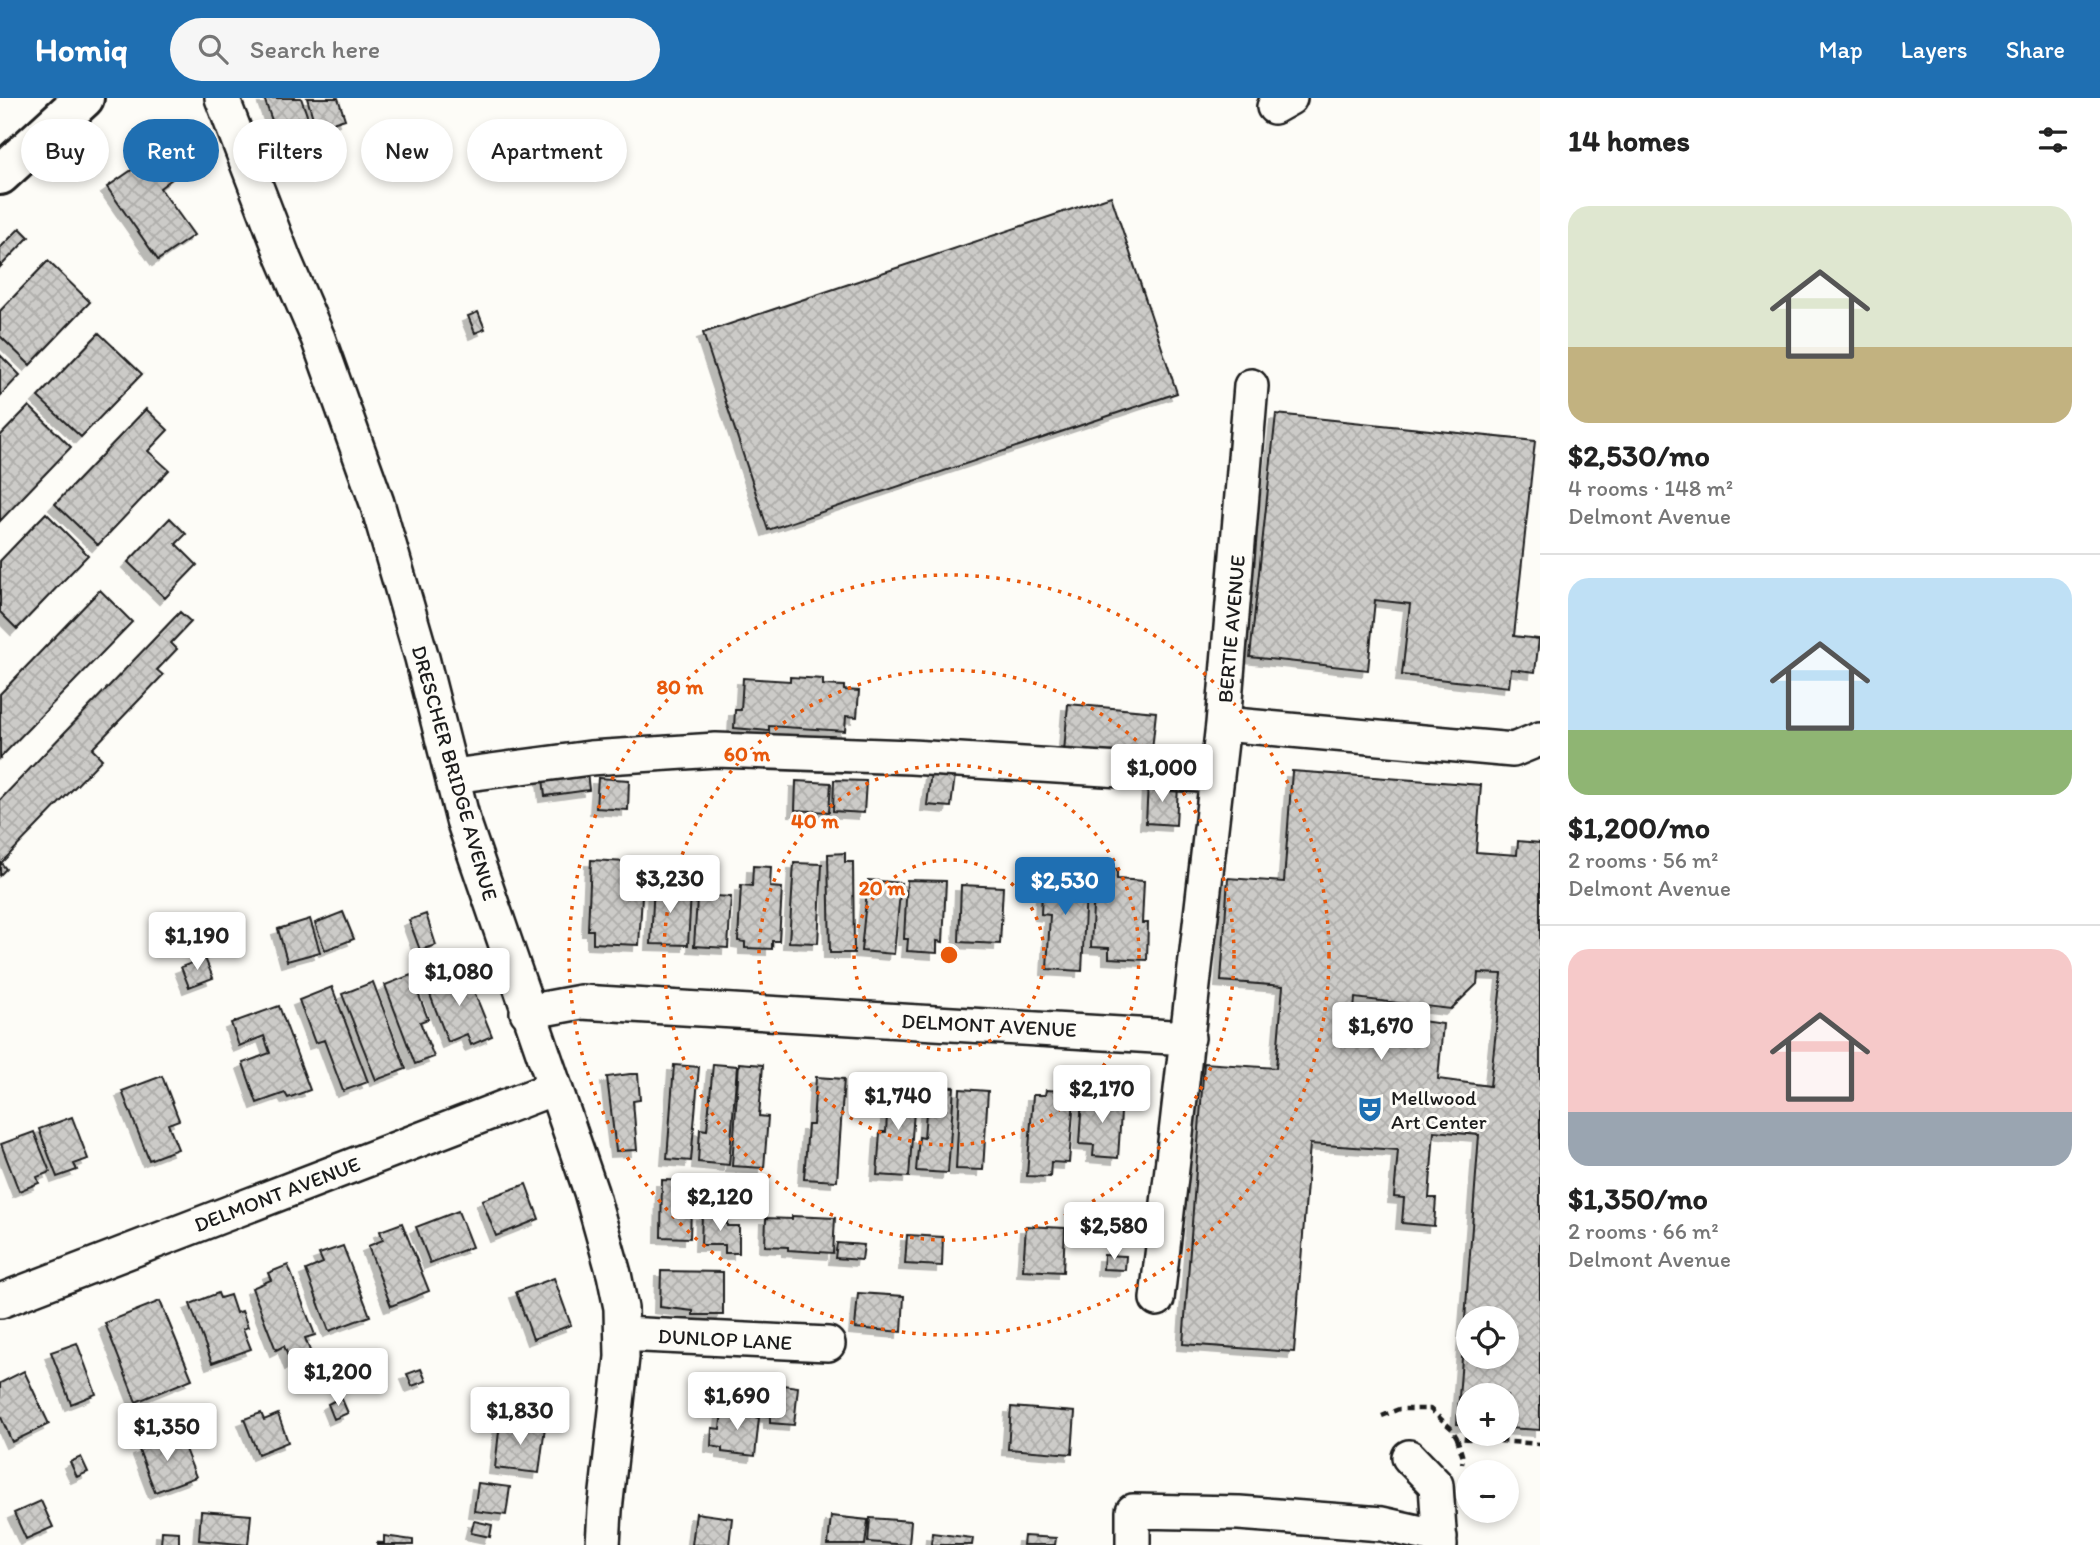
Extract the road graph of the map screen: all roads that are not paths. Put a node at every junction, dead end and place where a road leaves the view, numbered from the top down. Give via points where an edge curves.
1 (85, 98) edge
2 (222, 98) edge
3 (0, 175) edge
4 (1251, 386) dead end
5 (1223, 724) junction
6 (1540, 739) edge
7 (453, 775) junction
8 (1217, 776) junction
9 (527, 1012) junction
10 (1188, 1038) junction
11 (554, 1088) junction
12 (1157, 1298) dead end
13 (0, 1301) edge
14 (623, 1334) junction
15 (828, 1344) dead end
16 (1409, 1457) dead end
17 (1134, 1537) edge
18 (1440, 1541) edge
19 (603, 1545) edge

1 - 3 main road
2 - 7 street, DRESCHER BRIDGE AVENUE via 318,338 377,503
4 - 5 street, BERTIE AVENUE
5 - 6 street via 1513,750
5 - 8 street, BERTIE AVENUE
7 - 8 street via 590,758 716,750
7 - 9 street, DRESCHER BRIDGE AVENUE via 463,820
8 - 10 street, BERTIE AVENUE
9 - 10 street, DELMONT AVENUE via 581,1002
9 - 11 street, DRESCHER BRIDGE AVENUE
10 - 12 street
11 - 13 street, DELMONT AVENUE
11 - 14 street, DRESCHER BRIDGE AVENUE via 591,1192 614,1274
14 - 15 street, DUNLOP LANE
14 - 19 street, DRESCHER BRIDGE AVENUE
16 - 18 street via 1436,1485
17 - 18 street via 1133,1511 1239,1513 1382,1524

